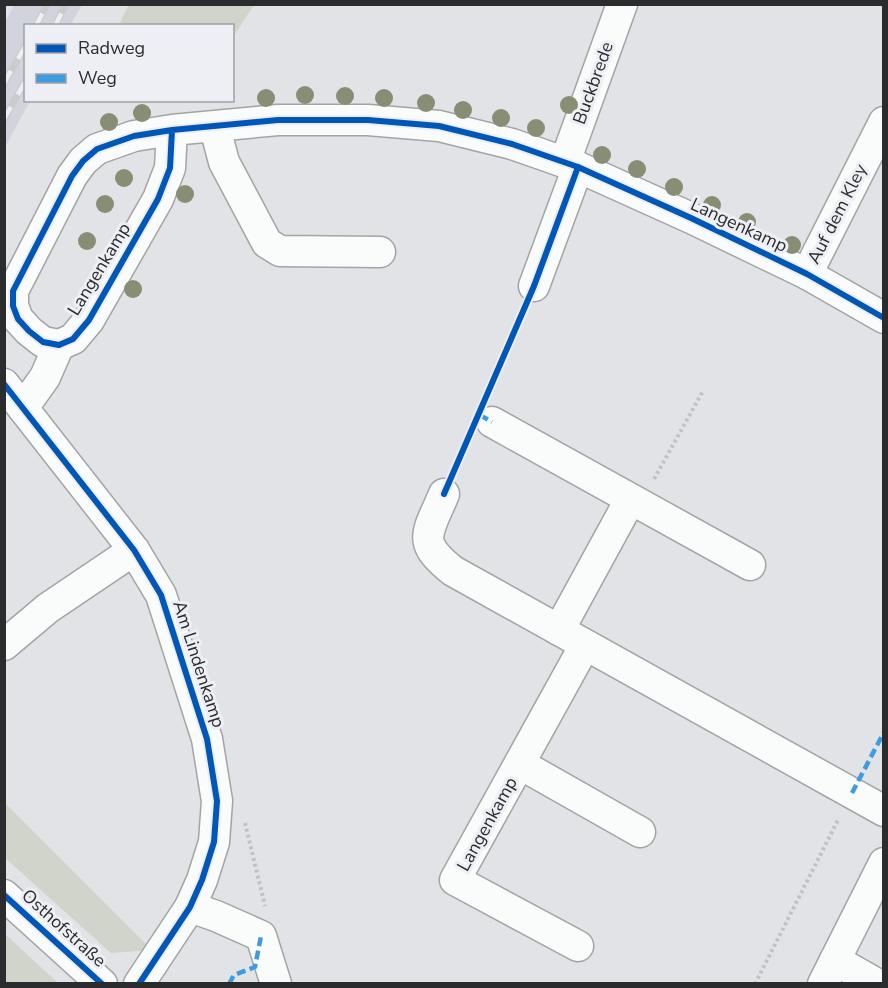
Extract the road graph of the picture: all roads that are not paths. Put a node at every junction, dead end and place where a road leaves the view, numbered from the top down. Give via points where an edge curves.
1 (622, 4) edge
2 (884, 122) edge
3 (214, 128) junction
4 (172, 130) junction
5 (571, 165) junction
6 (380, 252) dead end
7 (807, 274) junction
8 (534, 286) dead end
9 (884, 318) edge
10 (59, 345) junction
11 (4, 384) edge
12 (23, 408) junction
13 (492, 422) dead end
14 (444, 494) dead end
15 (635, 502) junction
16 (134, 550) junction
17 (750, 565) dead end
18 (559, 630) junction
19 (4, 645) edge
20 (585, 645) junction
21 (520, 764) junction
22 (884, 811) edge
23 (640, 832) dead end
24 (884, 863) edge
25 (4, 895) edge
26 (190, 907) junction
27 (578, 946) dead end
28 (829, 972) edge
29 (102, 984) edge
30 (139, 984) edge
31 (276, 984) edge
32 (877, 984) edge

1 - 5 street, Buckbrede
2 - 7 street, Auf dem Kley
3 - 4 street, Langenkamp
3 - 5 street, Langenkamp via 278,120 368,120 427,125 512,144
3 - 6 street via 225,162 267,243 280,251
4 - 10 street, Langenkamp via 170,168 158,199 89,320 73,339
4 - 10 street, Langenkamp via 134,135 97,149 72,176 13,291 18,319 43,342
5 - 7 street, Langenkamp
5 - 8 street
7 - 9 street, Langenkamp
10 - 12 street via 45,377
11 - 12 street, Am Lindenkamp
12 - 16 street, Am Lindenkamp
13 - 15 street
14 - 18 street via 428,535 432,553 453,571
15 - 17 street
15 - 18 street
16 - 19 street via 48,608
16 - 26 street, Am Lindenkamp via 161,595 209,750 216,801 214,842
18 - 20 street
20 - 21 street, Langenkamp
20 - 22 street
21 - 23 street
21 - 27 street, Langenkamp via 455,880
24 - 28 street
25 - 29 street, Osthofstraße
26 - 30 street, Am Lindenkamp
26 - 31 street via 261,936
28 - 32 street

